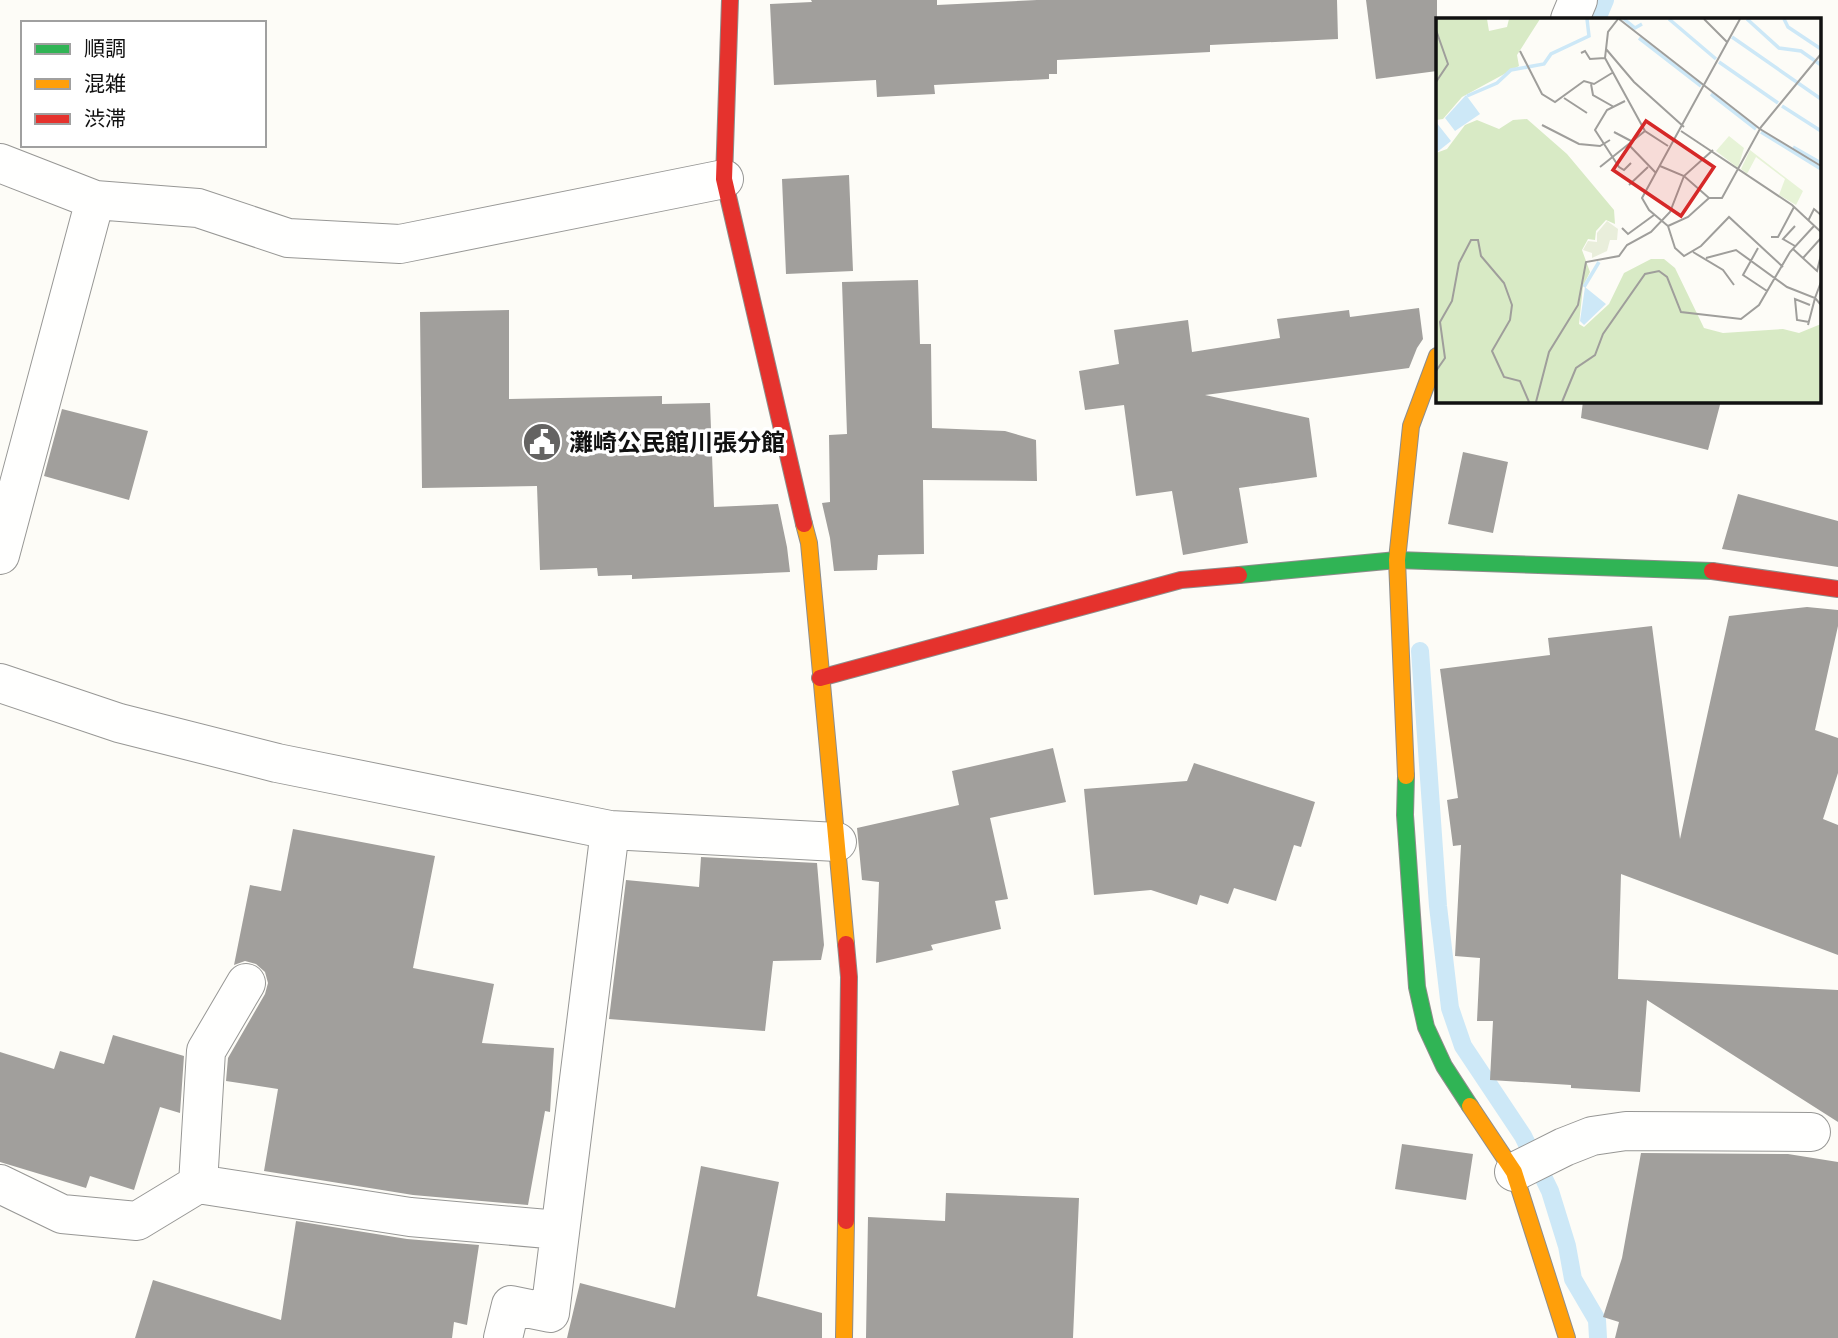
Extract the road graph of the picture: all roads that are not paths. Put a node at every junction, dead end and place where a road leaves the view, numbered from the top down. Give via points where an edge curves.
1 (730, 0) edge
2 (1578, 0) edge
3 (1570, 18) edge
4 (0, 163) edge
5 (724, 179) junction
6 (96, 200) junction
7 (1436, 359) edge
8 (0, 553) edge
9 (1397, 560) junction
10 (1838, 589) edge
11 (820, 678) junction
12 (0, 683) edge
13 (610, 830) junction
14 (836, 842) junction
15 (247, 983) dead end
16 (1811, 1132) dead end
17 (1530, 1164) junction
18 (0, 1184) edge
19 (198, 1184) junction
20 (559, 1230) junction
21 (503, 1338) edge
22 (844, 1338) edge
23 (1567, 1338) edge

1 - 5 street
2 - 3 street
4 - 6 street
5 - 6 street via 400,244 288,238 198,208
5 - 11 street via 809,543
6 - 8 street
7 - 9 street via 1411,426
9 - 10 street via 1700,569
9 - 11 street via 1181,580
9 - 17 street via 1405,815 1417,987 1426,1027 1444,1066
11 - 14 street
12 - 13 street via 119,723 277,764
13 - 14 street
13 - 20 street
14 - 22 street via 849,977
15 - 19 street via 206,1051
16 - 17 street via 1626,1131 1592,1136
17 - 23 street
18 - 19 street via 62,1214 137,1221
19 - 20 street via 410,1217
20 - 21 street via 550,1313 511,1305

